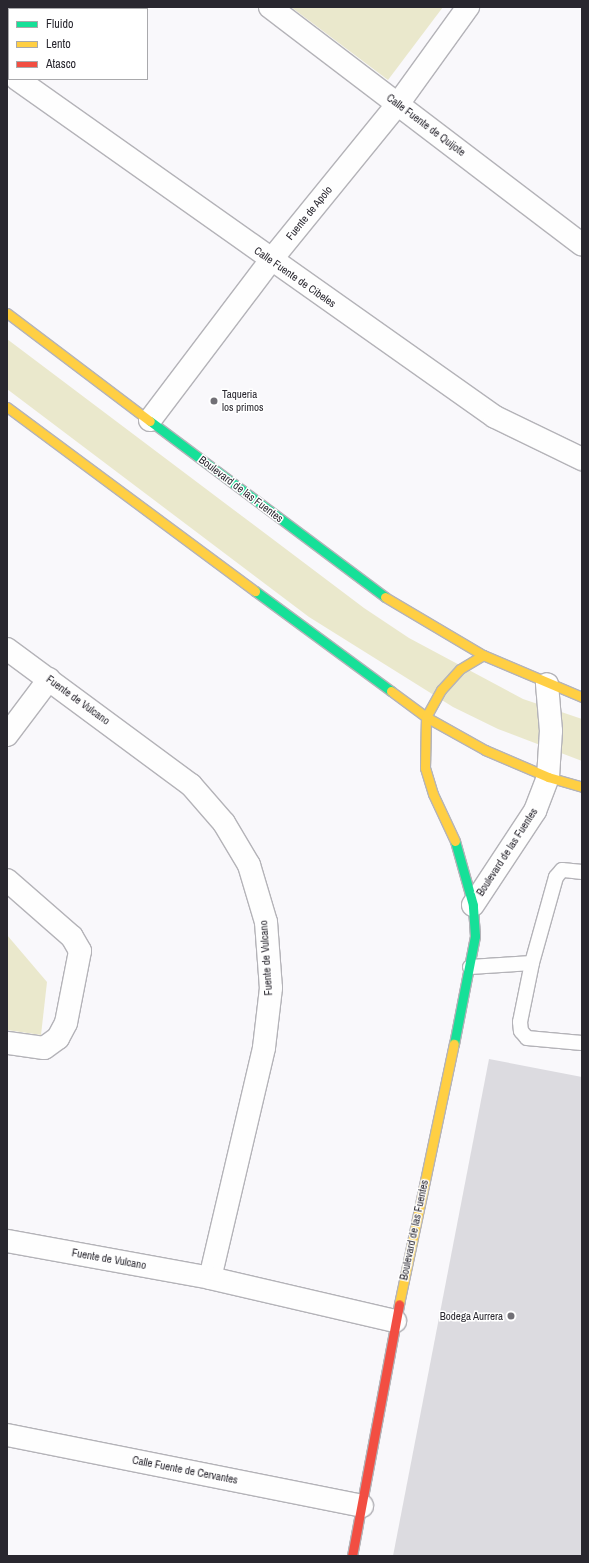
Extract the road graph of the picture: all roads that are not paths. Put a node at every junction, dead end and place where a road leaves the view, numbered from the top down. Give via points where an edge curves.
1 (270, 7) edge
2 (468, 7) edge
3 (19, 80) edge
4 (398, 104) junction
5 (582, 245) edge
6 (271, 260) junction
7 (7, 313) edge
8 (7, 408) edge
9 (150, 420) junction
10 (582, 459) edge
11 (7, 649) edge
12 (483, 655) junction
13 (49, 679) junction
14 (547, 684) junction
15 (582, 697) edge
16 (426, 717) junction
17 (7, 735) edge
18 (548, 777) junction
19 (582, 788) edge
20 (582, 872) edge
21 (7, 880) edge
22 (473, 905) junction
23 (532, 963) junction
24 (470, 967) junction
25 (7, 1043) edge
26 (582, 1043) edge
27 (7, 1241) edge
28 (210, 1278) junction
29 (395, 1321) junction
30 (7, 1435) edge
31 (362, 1506) junction
32 (352, 1556) edge

1 - 4 street, Calle Fuente de Quijote
2 - 4 street, Fuente de Apolo
3 - 6 street, Calle Fuente de Cibeles
4 - 5 street, Calle Fuente de Quijote
4 - 6 street, Fuente de Apolo
6 - 9 street, Fuente de Apolo
6 - 10 street, Calle Fuente de Cibeles via 495,417
7 - 9 street, Boulevard de las Fuentes
8 - 16 street
9 - 12 street, Boulevard de las Fuentes via 371,586 418,618
11 - 13 street, Fuente de Vulcano
12 - 14 street, Boulevard de las Fuentes
12 - 16 street, Boulevard de las Fuentes via 460,669 441,690
13 - 17 street
13 - 28 street, Fuente de Vulcano via 191,784 224,823 248,865 266,922 271,988 264,1048
14 - 15 street, Boulevard de las Fuentes
14 - 18 street, Boulevard de las Fuentes via 551,730
16 - 18 street via 485,750
16 - 22 street, Boulevard de las Fuentes via 425,768 433,794 456,843
18 - 19 street
18 - 22 street, Boulevard de las Fuentes via 536,811
20 - 23 lane via 562,870 556,877
21 - 25 street via 72,937 80,951 66,1023 58,1038 44,1048
22 - 24 street, Boulevard de las Fuentes via 474,936
23 - 24 lane
23 - 26 lane via 520,1022 521,1031 527,1038
24 - 29 street, Boulevard de las Fuentes
27 - 28 street, Fuente de Vulcano
28 - 29 street, Fuente de Vulcano
29 - 31 street, Boulevard de las Fuentes
30 - 31 street, Calle Fuente de Cervantes
31 - 32 street, Boulevard de las Fuentes

